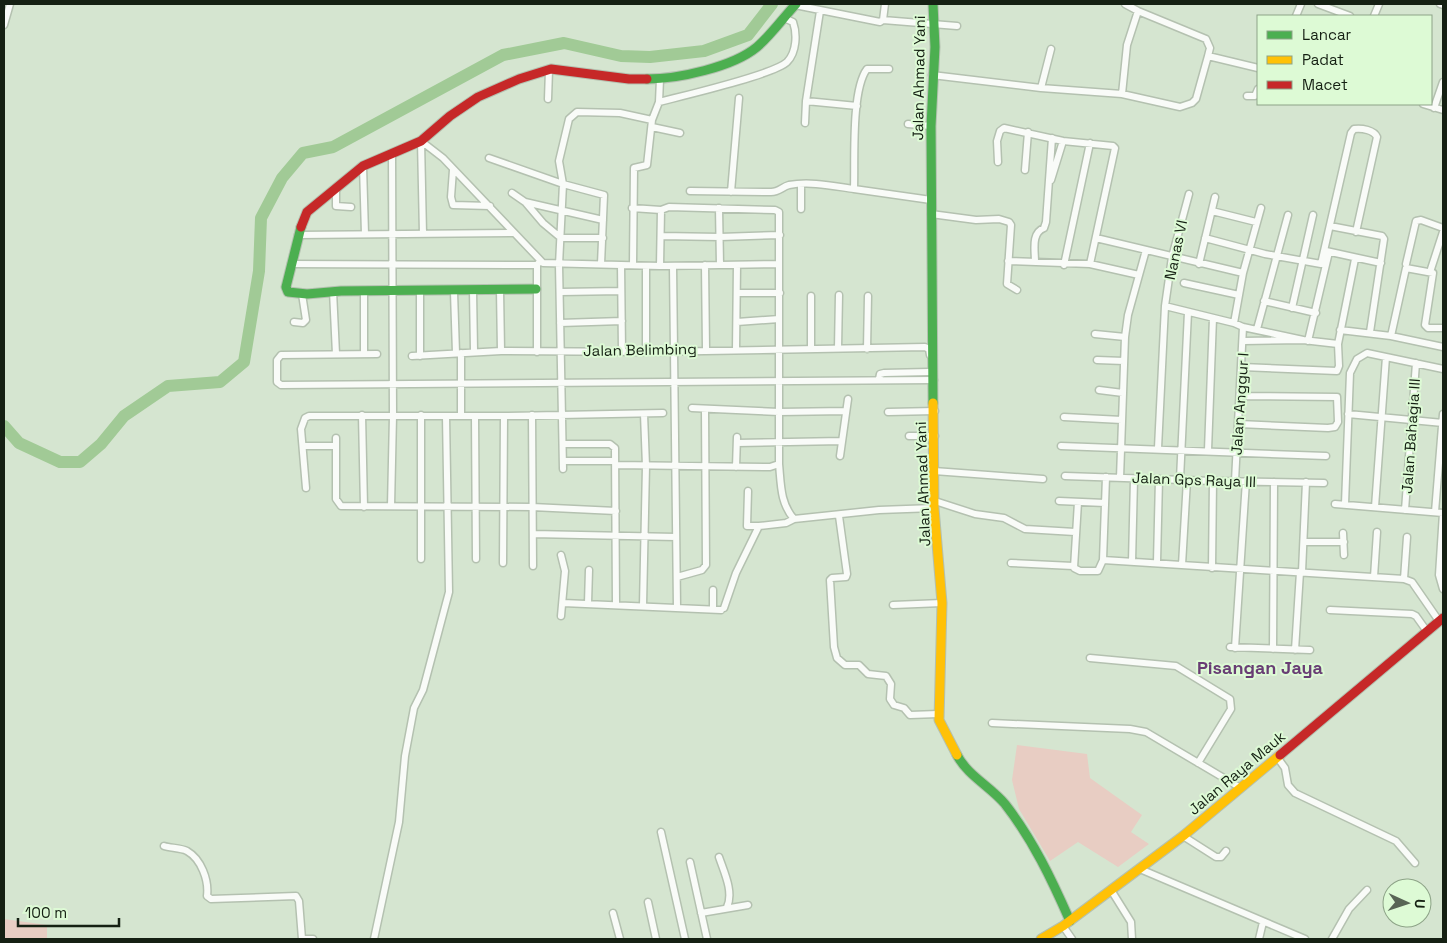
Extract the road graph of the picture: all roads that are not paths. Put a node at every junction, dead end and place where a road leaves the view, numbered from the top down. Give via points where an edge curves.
1 (10, 4) edge
2 (885, 4) edge
3 (933, 4) edge
4 (1127, 4) edge
5 (1318, 4) edge
6 (795, 5) edge
7 (820, 10) junction
8 (1138, 11) junction
9 (1347, 15) edge
10 (784, 18) junction
11 (883, 20) junction
12 (934, 24) junction
13 (4, 26) edge
14 (957, 26) dead end
15 (1051, 49) dead end
16 (1208, 56) junction
17 (1257, 68) edge
18 (889, 69) dead end
19 (549, 70) junction
20 (932, 75) junction
21 (660, 79) junction
22 (1443, 82) edge
23 (1042, 88) junction
24 (1257, 91) edge
25 (1122, 94) junction
26 (1247, 96) dead end
27 (739, 98) dead end
28 (548, 99) dead end
29 (806, 101) junction
30 (659, 102) junction
31 (1425, 105) edge
32 (857, 106) junction
33 (1434, 108) junction
34 (1443, 110) edge
35 (652, 120) junction
36 (805, 123) dead end
37 (908, 124) dead end
38 (931, 126) junction
39 (652, 127) junction
40 (1028, 132) junction
41 (680, 134) dead end
42 (1052, 138) junction
43 (421, 141) junction
44 (1063, 141) junction
45 (1090, 143) junction
46 (392, 153) junction
47 (489, 158) dead end
48 (998, 162) dead end
49 (363, 166) junction
50 (453, 170) junction
51 (1025, 170) dead end
52 (1049, 183) junction
53 (563, 184) junction
54 (802, 184) junction
55 (336, 188) junction
56 (854, 189) junction
57 (690, 190) dead end
58 (731, 192) junction
59 (512, 194) dead end
60 (1188, 194) dead end
61 (1215, 197) dead end
62 (931, 200) junction
63 (525, 202) junction
64 (490, 206) junction
65 (351, 207) dead end
66 (632, 208) junction
67 (719, 208) junction
68 (801, 208) dead end
69 (1261, 208) dead end
70 (661, 210) junction
71 (561, 211) junction
72 (1212, 211) junction
73 (931, 214) junction
74 (1288, 215) dead end
75 (1313, 216) dead end
76 (603, 220) junction
77 (1256, 222) junction
78 (1330, 226) junction
79 (1443, 230) edge
80 (1356, 232) junction
81 (514, 233) junction
82 (365, 234) junction
83 (391, 234) junction
84 (423, 234) junction
85 (780, 234) junction
86 (298, 235) junction
87 (661, 236) junction
88 (720, 237) junction
89 (561, 238) junction
90 (603, 238) junction
91 (1096, 238) junction
92 (1205, 238) junction
93 (1249, 249) junction
94 (1146, 250) junction
95 (1327, 251) junction
96 (1278, 256) junction
97 (1172, 257) junction
98 (1355, 259) junction
99 (1008, 260) junction
100 (1302, 260) junction
101 (1035, 262) junction
102 (539, 263) junction
103 (1381, 263) junction
104 (291, 264) junction
105 (392, 264) junction
106 (601, 264) junction
107 (779, 264) junction
108 (1090, 264) junction
109 (1199, 264) junction
110 (1406, 264) dead end
111 (559, 265) junction
112 (621, 265) junction
113 (633, 265) junction
114 (705, 265) junction
115 (720, 265) junction
116 (737, 265) junction
117 (1064, 265) junction
118 (646, 266) junction
119 (660, 266) junction
120 (673, 266) junction
121 (1431, 269) dead end
122 (1243, 273) junction
123 (1139, 275) junction
124 (1184, 284) dead end
125 (536, 289) junction
126 (393, 290) junction
127 (500, 290) junction
128 (1017, 290) dead end
129 (333, 291) junction
130 (364, 291) junction
131 (420, 291) junction
132 (621, 291) junction
133 (454, 292) junction
134 (473, 292) junction
135 (561, 292) junction
136 (737, 293) junction
137 (302, 294) junction
138 (780, 294) junction
139 (839, 294) dead end
140 (1238, 295) junction
141 (811, 296) dead end
142 (868, 296) dead end
143 (1264, 301) junction
144 (1165, 306) junction
145 (1292, 308) junction
146 (1188, 312) junction
147 (1316, 313) junction
148 (1213, 318) junction
149 (779, 319) junction
150 (622, 321) junction
151 (294, 322) dead end
152 (738, 322) junction
153 (560, 323) junction
154 (1234, 323) junction
155 (1243, 327) junction
156 (1443, 328) edge
157 (1257, 329) junction
158 (1340, 330) junction
159 (1370, 332) junction
160 (1094, 334) dead end
161 (1392, 336) junction
162 (1125, 337) junction
163 (1244, 341) junction
164 (1306, 341) junction
165 (1338, 344) junction
166 (1443, 347) edge
167 (811, 348) junction
168 (838, 348) junction
169 (706, 349) junction
170 (867, 349) junction
171 (674, 350) junction
172 (736, 350) junction
173 (779, 350) junction
174 (501, 351) junction
175 (622, 351) junction
176 (474, 352) junction
177 (537, 352) junction
178 (562, 352) junction
179 (646, 352) junction
180 (458, 353) junction
181 (336, 354) junction
182 (364, 354) junction
183 (377, 354) dead end
184 (412, 356) dead end
185 (420, 356) junction
186 (1386, 357) junction
187 (1097, 360) dead end
188 (1124, 361) junction
189 (1416, 363) junction
190 (1242, 367) junction
191 (1443, 369) edge
192 (931, 377) junction
193 (676, 381) junction
194 (461, 382) junction
195 (563, 382) junction
196 (780, 383) junction
197 (392, 384) junction
198 (1100, 390) dead end
199 (1123, 393) junction
200 (1240, 396) junction
201 (848, 399) dead end
202 (692, 408) dead end
203 (705, 409) junction
204 (846, 411) junction
205 (934, 411) junction
206 (779, 412) junction
207 (888, 412) dead end
208 (663, 413) dead end
209 (564, 414) junction
210 (644, 414) junction
211 (1348, 414) junction
212 (1443, 414) edge
213 (362, 415) junction
214 (421, 415) junction
215 (532, 415) junction
216 (393, 416) junction
217 (446, 416) junction
218 (461, 416) junction
219 (475, 416) junction
220 (504, 416) junction
221 (1064, 417) dead end
222 (1380, 417) junction
223 (1122, 420) junction
224 (1412, 421) junction
225 (1443, 423) edge
226 (1239, 424) junction
227 (909, 436) dead end
228 (935, 436) junction
229 (336, 438) dead end
230 (842, 441) junction
231 (564, 444) junction
232 (779, 444) junction
233 (303, 446) junction
234 (336, 446) junction
235 (1061, 446) dead end
236 (1122, 448) junction
237 (1158, 448) junction
238 (1183, 449) junction
239 (1208, 450) junction
240 (1237, 451) junction
241 (840, 456) dead end
242 (1326, 456) dead end
243 (563, 460) junction
244 (616, 463) junction
245 (779, 464) junction
246 (646, 466) junction
247 (674, 466) junction
248 (736, 466) junction
249 (705, 468) junction
250 (563, 469) dead end
251 (934, 471) junction
252 (1065, 476) dead end
253 (1106, 477) junction
254 (1120, 478) junction
255 (1043, 479) dead end
256 (1134, 479) junction
257 (1159, 479) junction
258 (1183, 480) junction
259 (1235, 481) junction
260 (1213, 482) junction
261 (1246, 482) junction
262 (1274, 482) junction
263 (1306, 482) junction
264 (1324, 483) dead end
265 (306, 488) dead end
266 (748, 492) dead end
267 (1059, 501) dead end
268 (1078, 502) junction
269 (1105, 504) junction
270 (1336, 504) dead end
271 (1345, 504) junction
272 (935, 505) junction
273 (391, 506) junction
274 (476, 506) junction
275 (364, 507) junction
276 (421, 507) junction
277 (448, 507) junction
278 (505, 507) junction
279 (532, 507) junction
280 (1374, 507) junction
281 (616, 510) junction
282 (1405, 510) junction
283 (1435, 512) junction
284 (1443, 513) edge
285 (839, 516) junction
286 (794, 519) junction
287 (759, 526) junction
288 (1075, 532) junction
289 (1377, 532) dead end
290 (1344, 533) dead end
291 (533, 534) junction
292 (616, 536) junction
293 (645, 536) junction
294 (676, 537) junction
295 (1407, 537) dead end
296 (1304, 542) junction
297 (1344, 542) junction
298 (561, 555) dead end
299 (1344, 555) dead end
300 (421, 559) dead end
301 (476, 559) dead end
302 (1103, 560) junction
303 (1132, 562) junction
304 (1157, 562) junction
305 (503, 563) dead end
306 (1011, 563) dead end
307 (1182, 565) junction
308 (532, 566) dead end
309 (1073, 566) junction
310 (1212, 568) junction
311 (1241, 569) junction
312 (590, 570) dead end
313 (1273, 570) junction
314 (1301, 572) junction
315 (677, 577) junction
316 (1374, 577) junction
317 (1404, 579) junction
318 (1443, 589) edge
319 (713, 590) dead end
320 (942, 602) junction
321 (563, 603) junction
322 (588, 604) junction
323 (616, 604) junction
324 (893, 605) dead end
325 (643, 606) junction
326 (678, 607) junction
327 (712, 609) junction
328 (1330, 610) dead end
329 (561, 616) dead end
330 (1441, 619) edge
331 (1426, 630) junction
332 (1273, 649) junction
333 (1295, 650) junction
334 (1310, 650) dead end
335 (1090, 658) dead end
336 (938, 714) junction
337 (992, 723) dead end
338 (1277, 757) junction
339 (1198, 763) junction
340 (1239, 787) junction
341 (661, 832) dead end
342 (1183, 836) junction
343 (164, 846) dead end
344 (1226, 851) dead end
345 (719, 857) dead end
346 (690, 862) dead end
347 (1415, 863) dead end
348 (1140, 869) junction
349 (1111, 890) junction
350 (1367, 890) dead end
351 (648, 902) dead end
352 (748, 905) dead end
353 (727, 907) junction
354 (613, 913) dead end
355 (701, 913) junction
356 (1263, 922) junction
357 (1067, 923) junction
358 (1069, 938) edge
359 (302, 939) edge
360 (312, 939) edge
361 (374, 939) edge
362 (620, 939) edge
363 (656, 939) edge
364 (685, 939) edge
365 (707, 939) edge
366 (1041, 939) edge
367 (1132, 939) edge
368 (1259, 939) edge
369 (1305, 939) edge
370 (1332, 939) edge

1 - 13 street
2 - 11 street
3 - 12 street, Jalan Ahmad Yani
4 - 8 street
5 - 9 street
6 - 7 street
6 - 10 street
7 - 11 street
7 - 29 street
8 - 16 street via 1206,39 1210,48
8 - 25 street via 1128,45
10 - 21 street via 757,46 739,58 674,78
10 - 30 street via 793,22 796,34 787,63 704,91
11 - 12 street
12 - 14 street
12 - 20 street, Jalan Ahmad Yani
15 - 23 street
16 - 17 street
16 - 25 street via 1200,88 1192,103 1180,107
18 - 32 street via 866,70
19 - 21 street via 629,79
19 - 28 street
19 - 43 street via 478,97
20 - 23 street
20 - 38 street, Jalan Ahmad Yani
21 - 30 street
22 - 33 street
23 - 25 street
24 - 26 street via 1255,96
27 - 58 street
29 - 32 street
29 - 36 street
30 - 35 street
31 - 33 street
32 - 56 street
33 - 34 street
35 - 39 street
35 - 53 street via 620,113 573,114 565,130 559,156
37 - 38 street
38 - 62 street, Jalan Ahmad Yani
39 - 41 street
39 - 66 street via 647,166 634,168
40 - 42 street
40 - 48 street via 1001,130 997,141
40 - 51 street
42 - 44 street
42 - 52 street
43 - 46 street
43 - 50 street
43 - 84 street
44 - 45 street
44 - 52 street via 1056,170
45 - 91 street via 1113,146 1116,150
45 - 117 street
46 - 49 street
46 - 83 street
47 - 53 street
49 - 55 street
49 - 82 street
50 - 64 street
50 - 64 street via 453,205
52 - 101 street via 1045,226 1036,235
53 - 71 street
53 - 76 street via 604,195
54 - 56 street
54 - 58 street via 787,185 771,192
54 - 68 street
55 - 65 street via 336,206
55 - 86 street via 307,212
56 - 62 street
57 - 58 street
59 - 63 street
60 - 97 street, Nanas VI
61 - 72 street
62 - 73 street, Jalan Ahmad Yani
63 - 71 street
63 - 89 street
64 - 81 street
66 - 70 street
66 - 113 street
67 - 70 street via 669,207
67 - 85 street via 778,211
67 - 88 street
69 - 77 street
70 - 87 street
71 - 76 street
71 - 89 street
72 - 77 street
72 - 92 street
73 - 99 street via 1009,222
73 - 192 street, Jalan Ahmad Yani
74 - 96 street
75 - 100 street
76 - 90 street
77 - 93 street
78 - 80 street
78 - 80 street via 1351,133 1354,129 1371,131 1377,138
78 - 95 street
79 - 110 street via 1421,220 1416,221
79 - 121 street
80 - 103 street via 1384,238
81 - 84 street
81 - 102 street
82 - 83 street
82 - 86 street
83 - 84 street
83 - 105 street
85 - 88 street
85 - 107 street
86 - 104 street
87 - 88 street
87 - 119 street
88 - 115 street
89 - 90 street
89 - 111 street
90 - 106 street
91 - 94 street
91 - 108 street
92 - 93 street
92 - 109 street
93 - 96 street
93 - 122 street
94 - 97 street
94 - 123 street
95 - 98 street
95 - 100 street via 1320,264
95 - 147 street
96 - 100 street
96 - 143 street
97 - 109 street
97 - 144 street, Nanas VI
98 - 103 street
98 - 158 street
99 - 101 street
99 - 128 street via 1007,286
100 - 145 street
101 - 117 street
102 - 105 street
102 - 111 street
102 - 125 street
103 - 159 street
104 - 105 street
104 - 137 street via 286,290
105 - 126 street
106 - 111 street
106 - 112 street
107 - 116 street
107 - 138 street
108 - 117 street
108 - 123 street
109 - 122 street
111 - 135 street
112 - 113 street
112 - 132 street
113 - 118 street
114 - 115 street
114 - 120 street
114 - 169 street
115 - 116 street
116 - 136 street
118 - 119 street
118 - 179 street
119 - 120 street
120 - 171 street
122 - 140 street
123 - 162 street
124 - 140 street
125 - 127 street
125 - 177 street
126 - 130 street
126 - 131 street
126 - 197 street
127 - 134 street
127 - 174 street
129 - 130 street
129 - 137 street
129 - 181 street
130 - 182 street
131 - 133 street
131 - 185 street
132 - 135 street
132 - 150 street
133 - 134 street
133 - 180 street
134 - 176 street
135 - 153 street
136 - 138 street
136 - 152 street
137 - 151 street via 306,320
138 - 149 street
139 - 168 street
140 - 154 street
141 - 167 street
142 - 170 street
143 - 145 street
143 - 157 street
144 - 146 street
144 - 237 street, Nanas VI
145 - 147 street
146 - 148 street
146 - 238 street
147 - 164 street
148 - 154 street
148 - 239 street
149 - 152 street
149 - 173 street
150 - 153 street
150 - 175 street
152 - 172 street
153 - 178 street
154 - 155 street
155 - 157 street
155 - 163 street, Jalan Anggur I
156 - 161 street via 1427,327 1424,323 1433,274 1406,268
157 - 164 street
158 - 159 street
158 - 165 street
159 - 161 street
160 - 162 street
161 - 166 street
162 - 188 street
163 - 164 street
163 - 190 street, Jalan Anggur I
164 - 165 street
165 - 190 street via 1339,366 1335,372
167 - 168 street, Jalan Belimbing
167 - 173 street, Jalan Belimbing
168 - 170 street, Jalan Belimbing
169 - 171 street, Jalan Belimbing
169 - 172 street, Jalan Belimbing
170 - 192 street, Jalan Belimbing via 927,348
171 - 179 street, Jalan Belimbing
171 - 193 street
172 - 173 street, Jalan Belimbing
173 - 196 street
174 - 176 street, Jalan Belimbing
174 - 177 street, Jalan Belimbing
175 - 178 street, Jalan Belimbing
175 - 179 street, Jalan Belimbing
176 - 180 street, Jalan Belimbing
177 - 178 street, Jalan Belimbing
178 - 195 street
180 - 185 street, Jalan Belimbing
180 - 194 street
181 - 182 street
181 - 197 street via 280,356 278,384
182 - 183 street
184 - 185 street, Jalan Belimbing
186 - 189 street
186 - 211 street via 1367,353 1354,363 1350,373
186 - 222 street
187 - 188 street
188 - 199 street
189 - 191 street
189 - 224 street, Jalan Bahagia III
190 - 200 street, Jalan Anggur I
192 - 196 street
192 - 205 street, Jalan Ahmad Yani
193 - 195 street
193 - 196 street
193 - 247 street
194 - 195 street
194 - 197 street
194 - 218 street
195 - 209 street
196 - 206 street
197 - 216 street
198 - 199 street
199 - 223 street
200 - 226 street, Jalan Anggur I
200 - 226 street via 1339,399 1335,427
201 - 204 street
202 - 203 street
203 - 206 street
203 - 249 street
204 - 206 street
204 - 230 street
205 - 207 street
205 - 228 street, Jalan Ahmad Yani
206 - 232 street
208 - 210 street
209 - 210 street
209 - 215 street
209 - 231 street
210 - 246 street
211 - 222 street
211 - 271 street
212 - 225 street
213 - 216 street
213 - 233 street via 305,418 301,429
213 - 275 street
214 - 216 street
214 - 217 street
214 - 276 street
215 - 220 street
215 - 279 street
216 - 273 street
217 - 218 street
217 - 277 street
218 - 219 street
219 - 220 street
219 - 274 street
220 - 278 street
221 - 223 street
222 - 224 street
222 - 280 street
223 - 236 street
224 - 225 street
224 - 282 street, Jalan Bahagia III
225 - 283 street
226 - 240 street, Jalan Anggur I
227 - 228 street
228 - 251 street, Jalan Ahmad Yani
229 - 234 street
230 - 232 street
230 - 241 street
231 - 243 street
231 - 244 street via 610,444 615,448
232 - 245 street
232 - 248 street via 737,440
233 - 234 street
233 - 265 street
234 - 275 street via 337,503 341,507
235 - 236 street
236 - 237 street
236 - 254 street
237 - 238 street
238 - 239 street
238 - 258 street
239 - 240 street
240 - 242 street
240 - 259 street, Jalan Anggur I
243 - 244 street
243 - 250 street
244 - 246 street
244 - 281 street
245 - 248 street via 770,467
245 - 286 street via 781,492
246 - 247 street
246 - 293 street
247 - 249 street
247 - 294 street
248 - 249 street
249 - 315 street via 706,565 702,570
251 - 255 street
251 - 272 street, Jalan Ahmad Yani
252 - 253 street, Jalan Gps Raya III
253 - 254 street, Jalan Gps Raya III
253 - 269 street
254 - 256 street, Jalan Gps Raya III
256 - 257 street, Jalan Gps Raya III
256 - 303 street
257 - 258 street, Jalan Gps Raya III
257 - 304 street
258 - 260 street, Jalan Gps Raya III
258 - 307 street
259 - 260 street, Jalan Gps Raya III
259 - 261 street, Jalan Gps Raya III
260 - 310 street
261 - 262 street, Jalan Gps Raya III
261 - 311 street
262 - 263 street, Jalan Gps Raya III
262 - 313 street
263 - 264 street, Jalan Gps Raya III
263 - 296 street
266 - 287 street via 747,526
267 - 268 street
268 - 269 street
268 - 288 street
269 - 302 street
270 - 271 street
271 - 280 street
272 - 285 street
272 - 288 street via 1004,518 1025,529
272 - 320 street, Jalan Ahmad Yani
273 - 275 street
273 - 276 street
274 - 277 street
274 - 278 street
274 - 301 street
276 - 277 street
276 - 300 street
277 - 361 street via 448,592 423,690 414,708 398,822
278 - 279 street
278 - 305 street
279 - 281 street
279 - 291 street
280 - 282 street
281 - 292 street
282 - 283 street
283 - 284 street
284 - 318 street via 1439,575
285 - 286 street
285 - 336 street via 847,574 830,580 837,658 845,665 859,665 868,674 886,676 891,684 889,693 893,703 910,715
286 - 287 street
287 - 327 street via 722,609
288 - 309 street
289 - 316 street
290 - 297 street
291 - 292 street
291 - 308 street
292 - 293 street
292 - 323 street
293 - 294 street
293 - 325 street
294 - 315 street
295 - 317 street
296 - 297 street
296 - 314 street
297 - 299 street
298 - 321 street via 565,571
302 - 303 street
302 - 309 street via 1098,571 1076,571
303 - 304 street
304 - 307 street
306 - 309 street
307 - 310 street
310 - 311 street
311 - 313 street
311 - 332 street via 1232,647
312 - 322 street
313 - 314 street
313 - 332 street
314 - 316 street
314 - 333 street
315 - 326 street
316 - 317 street
317 - 330 street via 1412,582
319 - 327 street
320 - 324 street
320 - 336 street, Jalan Ahmad Yani
321 - 322 street
321 - 329 street
322 - 323 street
323 - 325 street
325 - 326 street
326 - 327 street
328 - 331 street via 1412,614
330 - 331 street, Jalan Raya Mauk
331 - 338 street, Jalan Raya Mauk
332 - 333 street
333 - 334 street
335 - 339 street via 1176,666 1230,699 1231,709
336 - 357 street, Jalan Ahmad Yani via 940,726 959,760 1003,802 1022,827 1053,883
337 - 339 street via 1138,730 1153,735
338 - 340 street, Jalan Raya Mauk
338 - 347 street via 1285,768 1288,785 1295,793 1396,841
339 - 340 street
340 - 342 street, Jalan Raya Mauk
341 - 364 street
342 - 344 street via 1216,857 1222,857
342 - 348 street, Jalan Raya Mauk
343 - 359 street via 190,853 205,875 207,896 211,899 296,896
345 - 353 street via 729,893
346 - 355 street
348 - 349 street, Jalan Raya Mauk
348 - 356 street
349 - 357 street, Jalan Raya Mauk
349 - 367 street via 1132,922
350 - 370 street via 1349,909
351 - 363 street
352 - 353 street
353 - 355 street
354 - 362 street
355 - 365 street
356 - 368 street
356 - 369 street
357 - 358 street
357 - 366 street, Jalan Raya Mauk
359 - 360 street

